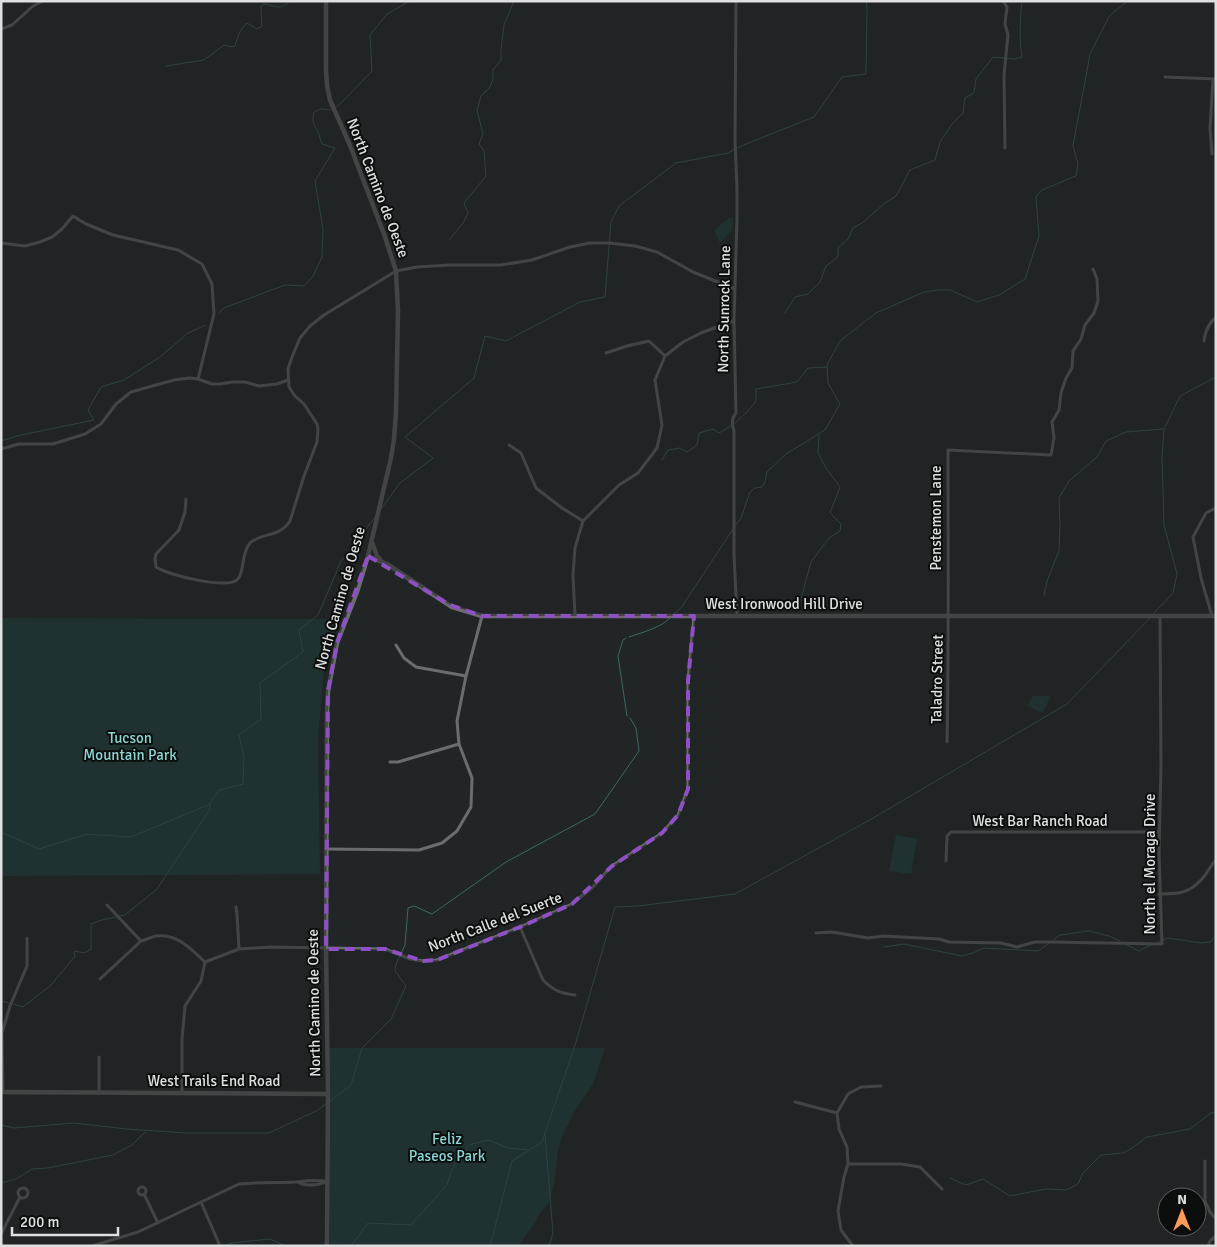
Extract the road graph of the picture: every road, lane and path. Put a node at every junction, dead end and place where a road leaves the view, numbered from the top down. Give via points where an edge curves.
1 (43, 1) edge
2 (326, 1) edge
3 (736, 1) edge
4 (1003, 1) edge
5 (1, 29) edge
6 (1165, 77) dead end
7 (1214, 79) edge
8 (1005, 148) dead end
9 (1212, 154) dead end
10 (1, 243) edge
11 (1093, 269) dead end
12 (396, 271) junction
13 (735, 289) junction
14 (1216, 317) edge
15 (734, 320) junction
16 (1204, 341) dead end
17 (606, 353) dead end
18 (665, 356) junction
19 (198, 379) junction
20 (288, 380) junction
21 (509, 445) dead end
22 (1, 449) edge
23 (186, 499) dead end
24 (1216, 508) edge
25 (583, 521) junction
26 (372, 539) junction
27 (368, 556) junction
28 (383, 562) junction
29 (482, 616) junction
30 (575, 616) junction
31 (694, 616) junction
32 (737, 616) junction
33 (949, 616) junction
34 (1160, 616) junction
35 (1214, 616) edge
36 (396, 645) dead end
37 (466, 676) junction
38 (947, 742) dead end
39 (459, 744) junction
40 (390, 762) dead end
41 (1159, 832) junction
42 (326, 848) junction
43 (1216, 860) edge
44 (946, 861) dead end
45 (1160, 894) junction
46 (107, 905) dead end
47 (236, 907) dead end
48 (520, 927) junction
49 (816, 933) dead end
50 (27, 938) dead end
51 (141, 941) junction
52 (238, 949) junction
53 (326, 949) junction
54 (205, 962) junction
55 (100, 979) dead end
56 (574, 995) dead end
57 (1, 1033) edge
58 (100, 1057) dead end
59 (881, 1086) dead end
60 (2, 1092) edge
61 (99, 1093) junction
62 (182, 1093) junction
63 (328, 1094) junction
64 (794, 1102) dead end
65 (838, 1113) junction
66 (1204, 1161) dead end
67 (848, 1164) junction
68 (328, 1182) junction
69 (942, 1189) dead end
70 (144, 1194) dead end
71 (20, 1197) dead end
72 (201, 1202) junction
73 (1216, 1219) edge
74 (158, 1223) junction
75 (1, 1234) edge
76 (1216, 1236) edge
77 (92, 1246) edge
78 (220, 1246) edge
79 (327, 1246) edge
80 (853, 1246) edge
81 (1208, 1246) edge

1 - 5 street via 12,25
2 - 12 street, North Camino de Oeste via 326,70 330,100 367,187
3 - 13 street, North Sunrock Lane
4 - 8 street via 1007,7 1005,24 1008,35 1004,75
6 - 7 street
7 - 9 street via 1210,129
10 - 19 street via 25,246 40,242 52,237 73,216 114,235 178,250 202,264 212,284 214,314
11 - 33 street, Penstemon Lane via 1098,301 1074,351 1059,410 1052,422 1051,455 948,450
12 - 13 street via 416,267 509,264 570,247 609,243 657,252 693,272
12 - 20 street via 324,314 310,326 300,338 292,357
12 - 26 street, North Camino de Oeste via 398,331 394,439
13 - 15 street, North Sunrock Lane
14 - 16 street via 1207,328
15 - 18 street via 683,342
15 - 32 street, North Sunrock Lane via 736,413 732,422
17 - 18 street via 649,341
18 - 25 street via 655,380 662,425 657,448 638,473 619,485
19 - 20 street via 212,384 245,382 259,386
19 - 22 street via 182,378 131,392 116,404 101,424 85,434 53,444 19,444
20 - 23 street via 289,387 317,424 317,442 287,526 249,544 241,573 231,583 190,579 156,567 156,554 179,530
21 - 25 street via 521,453 536,488
24 - 35 street via 1206,513 1193,537 1200,578
25 - 30 street via 575,548
26 - 27 street, North Camino de Oeste
26 - 28 street via 377,556
27 - 28 street, West Ironwood Hill Drive
27 - 42 street, North Camino de Oeste via 337,643 328,690
28 - 29 street, West Ironwood Hill Drive via 452,607
29 - 30 street, West Ironwood Hill Drive
29 - 37 street
30 - 31 street, West Ironwood Hill Drive
31 - 32 street, West Ironwood Hill Drive
31 - 48 street, North Calle del Suerte via 688,681 688,789 678,814 662,834 612,866 572,904
32 - 33 street, West Ironwood Hill Drive
33 - 34 street, West Ironwood Hill Drive
33 - 38 street, Taladro Street
34 - 35 street, West Ironwood Hill Drive
34 - 41 street, North el Moraga Drive
36 - 37 street via 404,658 416,667
37 - 39 street via 457,721
39 - 40 street
39 - 42 street via 472,778 471,808 458,831 442,843 419,850
41 - 44 street, West Bar Ranch Road via 951,832
41 - 45 street, North el Moraga Drive
42 - 53 street, North Camino de Oeste
43 - 45 street via 1191,889 1178,894
45 - 49 street, North el Moraga Drive via 1162,944 1035,942 1017,947 1001,943
46 - 51 street
47 - 52 street
48 - 53 street, North Calle del Suerte via 437,960 423,961 385,950
48 - 56 street via 543,980 558,992
50 - 57 street via 27,966
51 - 54 street via 155,936 180,940
51 - 55 street
52 - 53 street, North Calle del Suerte
52 - 54 street, North Calle del Suerte
53 - 63 street, North Camino de Oeste
54 - 62 street via 200,981 185,1006
57 - 60 street
58 - 61 street
59 - 65 street via 861,1087 848,1094
60 - 61 street, West Trails End Road
61 - 62 street, West Trails End Road
62 - 63 street, West Trails End Road
63 - 68 street, North Camino de Oeste
64 - 65 street
65 - 67 street
66 - 73 street via 1205,1201
67 - 69 street via 920,1167
67 - 80 street via 838,1211 841,1230
68 - 72 street via 239,1184
68 - 79 street, North Camino de Oeste
70 - 74 street
71 - 75 street
72 - 74 street
72 - 78 street
74 - 77 street
76 - 81 street

